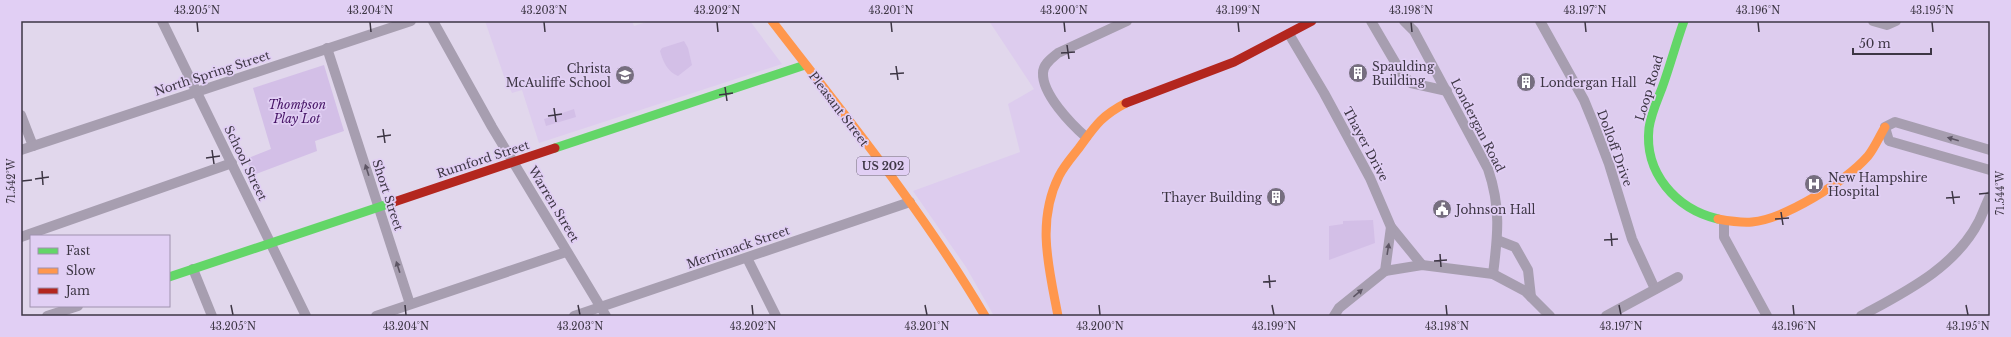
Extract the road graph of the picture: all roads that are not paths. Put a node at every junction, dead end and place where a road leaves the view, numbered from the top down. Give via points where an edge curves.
1 (162, 21) edge
2 (411, 21) edge
3 (433, 21) edge
4 (772, 21) edge
5 (1127, 21) edge
6 (1312, 21) edge
7 (1371, 21) edge
8 (1404, 21) edge
9 (1540, 21) edge
10 (1684, 21) edge
11 (1873, 21) edge
12 (1896, 21) edge
13 (1289, 34) junction
14 (328, 48) junction
15 (805, 65) junction
16 (196, 91) junction
17 (1447, 91) junction
18 (21, 114) edge
19 (1884, 127) junction
20 (1086, 137) junction
21 (33, 146) junction
22 (21, 150) edge
23 (1990, 150) edge
24 (514, 162) junction
25 (232, 163) junction
26 (1990, 170) edge
27 (1990, 196) edge
28 (910, 202) junction
29 (379, 208) junction
30 (1724, 221) junction
31 (1391, 227) junction
32 (21, 237) edge
33 (1497, 240) junction
34 (271, 243) junction
35 (566, 252) junction
36 (747, 258) junction
37 (1422, 265) junction
38 (193, 269) junction
39 (1385, 271) junction
40 (1493, 274) junction
41 (170, 277) edge
42 (1678, 277) dead end
43 (1655, 289) junction
44 (1531, 297) junction
45 (410, 304) junction
46 (75, 307) edge
47 (604, 312) edge
48 (1054, 315) edge
49 (46, 316) edge
50 (212, 316) edge
51 (306, 316) edge
52 (376, 316) edge
53 (574, 316) edge
54 (776, 316) edge
55 (985, 316) edge
56 (1334, 316) edge
57 (1550, 316) edge
58 (1606, 316) edge
59 (1767, 316) edge
60 (1861, 316) edge

1 - 16 street, School Street
2 - 14 street, North Spring Street
3 - 24 street, Warren Street
4 - 15 street, Pleasant Street / US 202
5 - 20 street via 1058,53 1048,61 1042,72 1045,84 1057,104 1071,124
6 - 13 street
7 - 17 street via 1402,74 1411,83
8 - 17 street, Londergan Road via 1414,31
9 - 43 street, Dolloff Drive via 1594,122 1632,239
10 - 30 street, Loop Road via 1652,116 1649,137 1652,160 1659,178 1673,198 1692,210
11 - 12 street via 1887,25
13 - 20 street via 1219,69 1132,100 1099,120
13 - 31 street, Thayer Drive via 1370,178
14 - 16 street, North Spring Street
29 -> 14 street, Short Street
15 - 24 street, Rumford Street
15 - 28 street, Pleasant Street / US 202
16 - 21 street, North Spring Street
16 - 25 street, School Street
17 - 33 street, Londergan Road via 1488,169 1496,192
18 - 21 street
23 -> 19 street via 1895,122
19 - 26 street via 1889,141
19 - 30 street, Loop Road via 1867,157 1839,181 1815,196 1771,217 1753,222
20 - 48 street via 1060,174 1046,212 1046,253
21 - 22 street, North Spring Street
24 - 29 street, Rumford Street
24 - 35 street, Warren Street
25 - 32 street
25 - 34 street, School Street
27 - 60 street via 1978,222 1959,250 1919,284
28 - 36 street, Merrimack Street
28 - 55 street, Pleasant Street / US 202 via 961,274
29 - 34 street, Rumford Street
45 -> 29 street, Short Street
30 - 59 street via 1724,237
31 - 37 street, Thayer Drive
39 -> 31 street
33 - 40 street, Londergan Road
33 - 44 street via 1515,247 1528,270
34 - 38 street, Rumford Street
34 - 51 street, School Street
35 - 45 street
35 - 47 street, Warren Street
36 - 47 street, Merrimack Street
36 - 54 street
37 - 39 street
37 - 40 street
38 - 41 street, Rumford Street
38 - 50 street
56 -> 39 street via 1339,308
40 - 44 street via 1525,291
42 - 43 street
43 - 58 street
44 - 57 street
45 - 52 street
46 - 49 street
47 - 53 street, Merrimack Street

